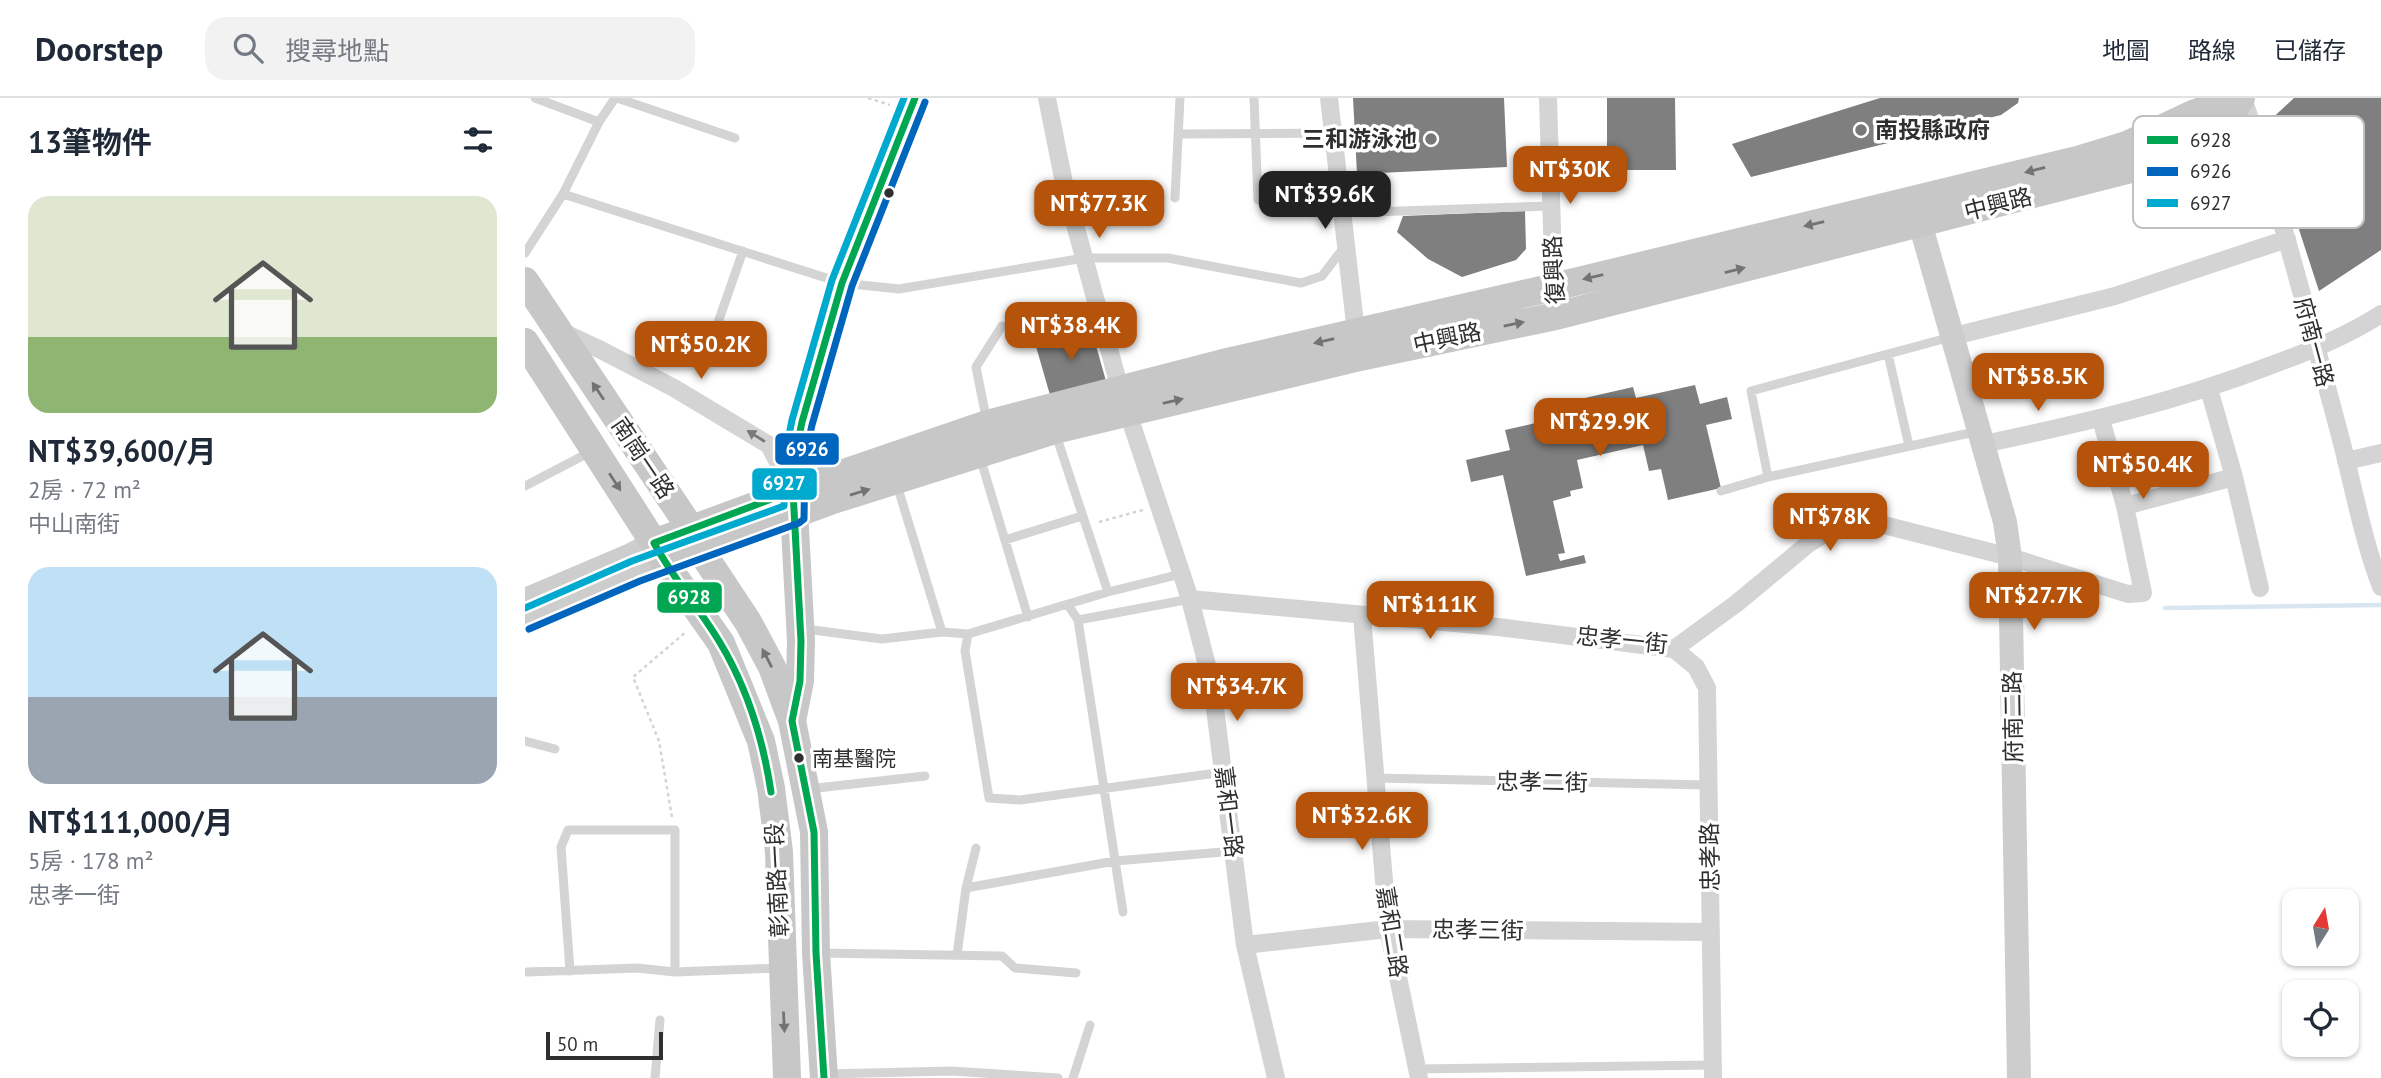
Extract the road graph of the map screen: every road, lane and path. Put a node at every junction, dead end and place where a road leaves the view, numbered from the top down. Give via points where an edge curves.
1 (535, 98) edge
2 (616, 98) edge
3 (915, 98) edge
4 (1047, 98) edge
5 (1180, 98) edge
6 (1254, 98) edge
7 (1329, 98) edge
8 (1548, 98) edge
9 (2241, 98) edge
10 (2189, 116) edge
11 (2247, 116) edge
12 (599, 122) junction
13 (1334, 133) junction
14 (1178, 134) junction
15 (1256, 135) junction
16 (735, 138) dead end
17 (2133, 142) edge
18 (563, 194) junction
19 (1174, 198) dead end
20 (1258, 200) dead end
21 (1550, 206) junction
22 (1919, 211) junction
23 (1342, 213) junction
24 (2283, 228) edge
25 (2287, 239) junction
26 (1347, 244) junction
27 (743, 251) junction
28 (525, 253) edge
29 (1084, 258) junction
30 (525, 281) edge
31 (842, 284) junction
32 (1554, 286) junction
33 (2381, 314) edge
34 (1556, 316) junction
35 (1002, 326) dead end
36 (556, 329) junction
37 (715, 331) dead end
38 (1954, 336) junction
39 (525, 342) edge
40 (1358, 345) junction
41 (2316, 347) junction
42 (1888, 354) junction
43 (2209, 389) junction
44 (1124, 400) junction
45 (2101, 419) junction
46 (987, 424) junction
47 (1055, 430) junction
48 (1982, 438) junction
49 (1909, 446) junction
50 (594, 450) junction
51 (979, 453) junction
52 (2381, 453) edge
53 (2346, 461) junction
54 (1768, 477) junction
55 (2234, 477) junction
56 (896, 481) junction
57 (525, 486) edge
58 (1721, 491) dead end
59 (794, 502) junction
60 (1159, 506) junction
61 (2125, 506) junction
62 (1084, 521) junction
63 (695, 538) junction
64 (1005, 540) junction
65 (659, 553) junction
66 (2375, 556) edge
67 (2010, 557) junction
68 (1181, 574) junction
69 (2381, 586) edge
70 (2260, 588) dead end
71 (1108, 592) junction
72 (1190, 599) junction
73 (539, 601) edge
74 (1069, 605) junction
75 (1362, 616) junction
76 (1028, 617) junction
77 (703, 618) junction
78 (525, 619) edge
79 (1078, 621) junction
80 (801, 629) junction
81 (942, 632) junction
82 (968, 634) junction
83 (1674, 649) junction
84 (792, 721) junction
85 (525, 741) edge
86 (555, 749) dead end
87 (1225, 772) junction
88 (925, 776) dead end
89 (1375, 778) junction
90 (1709, 785) junction
91 (1104, 788) junction
92 (806, 789) junction
93 (675, 830) junction
94 (976, 848) dead end
95 (1234, 851) junction
96 (1115, 861) junction
97 (965, 888) junction
98 (1123, 912) dead end
99 (1388, 929) junction
100 (1711, 932) junction
101 (1245, 945) junction
102 (816, 953) junction
103 (957, 956) junction
104 (782, 968) junction
105 (570, 971) junction
106 (527, 972) dead end
107 (675, 972) junction
108 (1076, 973) dead end
109 (660, 1020) dead end
110 (1090, 1025) dead end
111 (1713, 1072) edge
112 (1418, 1073) edge
113 (823, 1076) edge
114 (655, 1078) edge
115 (786, 1078) edge
116 (1058, 1078) edge
117 (1073, 1078) edge
118 (1276, 1078) edge
119 (2019, 1078) edge

1 - 12 lane
2 - 12 lane
2 - 16 lane
3 - 31 main road, 彰南路一段
4 - 29 street, 嘉和一路
5 - 14 lane
6 - 15 lane
7 - 13 street
8 - 21 street, 復興路
9 - 10 main road, 中興路
9 - 11 street, 府南一路
12 - 18 lane
13 - 15 lane
13 - 23 street
14 - 15 lane
14 - 19 lane
15 - 20 lane
17 - 22 main road, 中興路 via 2084,170
18 - 27 lane
18 - 28 lane
21 - 23 lane
21 - 32 street, 復興路
22 -> 32 main road, 中興路
34 -> 22 main road, 中興路
22 - 38 street, 府南二路
23 - 26 street
24 - 25 street, 府南一路
25 - 38 street via 2115,296
25 - 41 street, 府南一路
26 - 29 lane via 1322,276 1301,283 1168,258
26 - 40 street
27 - 31 lane
27 - 37 lane
29 - 31 lane via 899,289
29 - 44 street, 嘉和一路
30 - 36 main road, 南崗一路
31 - 59 main road, 彰南路一段 via 802,422 795,456
32 - 34 street, 復興路
32 - 40 main road, 中興路
33 - 41 street
40 -> 34 main road, 中興路
35 - 46 lane via 976,368
59 -> 36 street via 769,444 664,383
63 -> 36 main road, 南崗一路
38 - 42 lane
38 - 48 street, 府南二路
39 - 50 main road, 南崗一路
40 - 44 main road, 中興路 via 1223,363
41 - 43 street
41 - 53 street, 府南一路
42 - 49 lane
42 - 54 lane via 1751,391
43 - 45 street
43 - 55 street
44 - 46 main road, 中興路
44 - 47 main road, 中興路
44 - 60 street, 嘉和一路
45 - 48 street
45 - 61 street
46 - 59 main road, 中興路
47 - 51 main road, 中興路
47 - 62 lane
48 - 49 lane
48 - 67 street, 府南二路
49 - 54 lane
50 - 57 lane
50 -> 65 main road, 南崗一路
51 - 56 main road, 中興路
51 - 64 lane
52 - 53 street
53 - 66 street, 府南一路
54 - 58 lane
55 - 61 street
55 - 70 street
59 -> 56 main road, 中興路
56 - 81 lane
59 - 63 main road, 中興路
59 - 80 main road, 彰南路一段
60 - 62 path
60 - 68 street, 嘉和一路
61 - 67 street, 忠孝一街 via 2143,593 2128,594
62 - 64 lane
62 - 71 lane
63 - 65 main road, 中興路
84 -> 63 main road, 彰南路一段 via 760,644
64 - 76 lane
65 - 73 street, 中興路
65 - 77 main road, 彰南路一段
66 - 69 street, 府南一路
67 - 83 street, 忠孝一街 via 1872,522 1837,526
67 - 119 street, 府南二路
68 - 71 lane
68 - 72 street, 嘉和一路
71 - 74 lane
72 - 75 street, 忠孝一街
72 - 79 lane
72 - 87 street, 嘉和一路 via 1212,685
73 - 78 street, 中興路
74 - 76 lane
74 - 79 lane
75 - 83 street, 忠孝一街
75 - 89 street, 嘉和二路
76 - 82 lane
77 - 93 path via 633,677 659,741
77 - 104 main road, 彰南路一段 via 721,643 761,741 779,852
79 - 91 lane
80 - 81 lane via 882,639
80 - 84 main road, 彰南路一段 via 800,681
81 - 82 lane
82 - 91 lane via 965,651 989,798 1020,800
83 - 90 street, 忠孝路 via 1696,667 1707,688
84 - 92 main road, 彰南路一段
85 - 86 lane
87 - 91 lane
87 - 95 street, 嘉和一路
88 - 92 lane
89 - 90 lane, 忠孝二街
89 - 99 street, 嘉和二路
90 - 100 street, 忠孝路
91 - 96 lane
92 - 102 main road, 彰南路一段 via 814,832
93 - 105 lane via 568,830 561,847
93 - 107 lane
94 - 97 lane
95 - 96 lane
95 - 101 street, 嘉和一路
96 - 97 lane
96 - 98 lane
97 - 103 lane
99 - 100 street, 忠孝三街
99 - 101 street, 忠孝三街
99 - 112 street, 嘉和二路
100 - 111 street, 忠孝路
101 - 118 street, 嘉和一路
102 - 103 lane
102 - 113 main road, 彰南路一段
103 - 108 lane via 1002,957 1015,968
104 - 107 lane
104 -> 115 main road, 彰南路一段
105 - 106 lane
105 - 107 lane via 637,968
109 - 114 lane
110 - 117 lane
111 - 112 lane
113 - 116 lane via 951,1071

